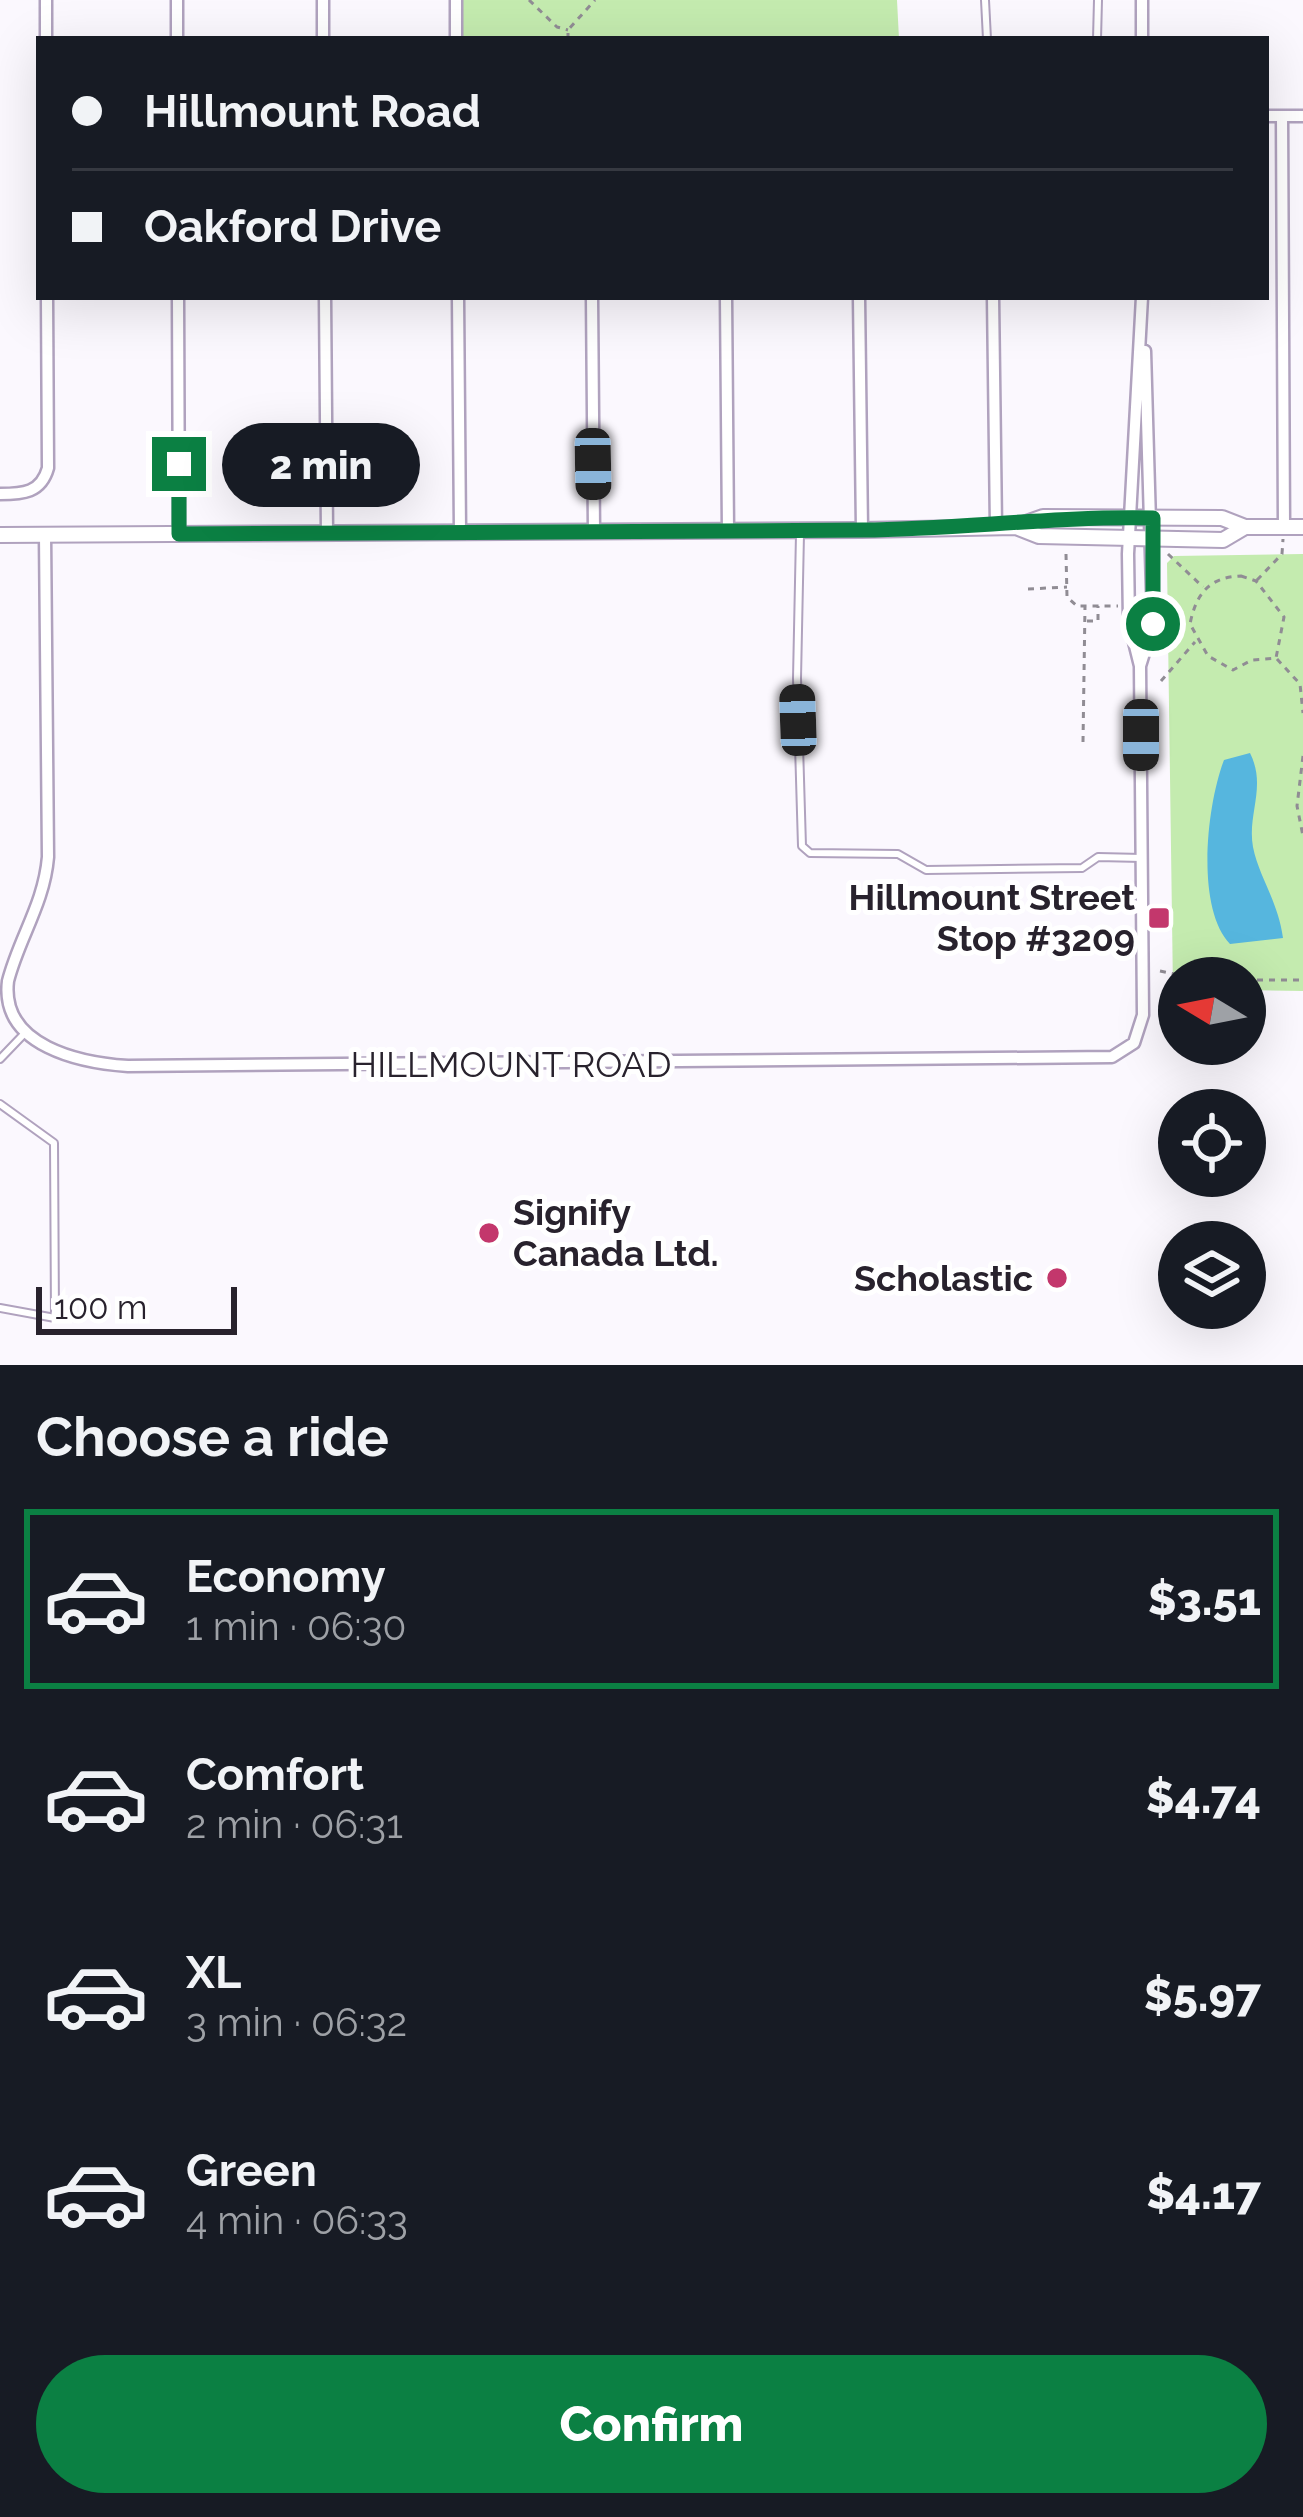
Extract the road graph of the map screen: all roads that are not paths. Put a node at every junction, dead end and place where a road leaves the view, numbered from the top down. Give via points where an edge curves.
1 (46, 0) edge
2 (177, 0) edge
3 (323, 0) edge
4 (456, 0) edge
5 (985, 0) edge
6 (1098, 0) edge
7 (1142, 0) edge
8 (46, 36) edge
9 (177, 36) edge
10 (323, 36) edge
11 (456, 36) edge
12 (987, 36) edge
13 (1096, 36) edge
14 (1142, 36) edge
15 (1269, 116) edge
16 (1282, 116) junction
17 (1303, 116) edge
18 (47, 300) edge
19 (178, 300) edge
20 (325, 300) edge
21 (458, 300) edge
22 (592, 300) edge
23 (726, 300) edge
24 (859, 300) edge
25 (993, 300) edge
26 (1142, 301) edge
27 (0, 494) edge
28 (1133, 517) junction
29 (1153, 518) junction
30 (1015, 526) junction
31 (996, 527) junction
32 (1245, 527) junction
33 (1303, 527) edge
34 (1284, 528) junction
35 (728, 530) junction
36 (800, 530) junction
37 (862, 530) junction
38 (594, 531) junction
39 (460, 532) junction
40 (327, 533) junction
41 (179, 534) junction
42 (0, 535) edge
43 (45, 535) junction
44 (1130, 538) junction
45 (1153, 539) junction
46 (1140, 666) junction
47 (1142, 858) junction
48 (24, 1034) junction
49 (0, 1059) edge
50 (0, 1104) edge
51 (0, 1308) edge

1 - 8 street
2 - 9 street
3 - 10 street
4 - 11 street
5 - 12 lane
6 - 13 lane
7 - 14 street
15 - 16 street
16 - 17 street
16 - 34 street
18 - 27 street via 48,468 29,492
19 - 41 street
20 - 40 street
21 - 39 street
22 - 38 street
23 - 35 street
24 - 37 street
25 - 31 street
26 - 28 street, HILLMOUNT ROAD
26 - 29 street, HILLMOUNT ROAD
28 - 29 street
28 - 30 street via 1043,517
28 - 44 street, HILLMOUNT ROAD
29 - 32 street via 1222,518
29 - 45 street, HILLMOUNT ROAD
30 - 31 street
30 - 44 street via 1039,536
31 - 37 street
32 - 34 street
32 - 45 street via 1223,539
33 - 34 street
35 - 36 street
35 - 38 street
36 - 37 street
36 - 47 lane via 802,846 810,853 898,854 926,870 1082,868 1098,857
38 - 39 street
39 - 40 street
40 - 41 street
41 - 43 street
42 - 43 street
43 - 48 street via 48,857 6,993
44 - 45 street
44 - 46 street, HILLMOUNT ROAD via 1129,622
45 - 46 street, HILLMOUNT ROAD via 1153,624
46 - 47 street, HILLMOUNT ROAD
47 - 48 street, HILLMOUNT ROAD via 1142,1028 1125,1051 1106,1058 128,1066 71,1057
48 - 49 lane
50 - 51 lane via 54,1143 55,1318

